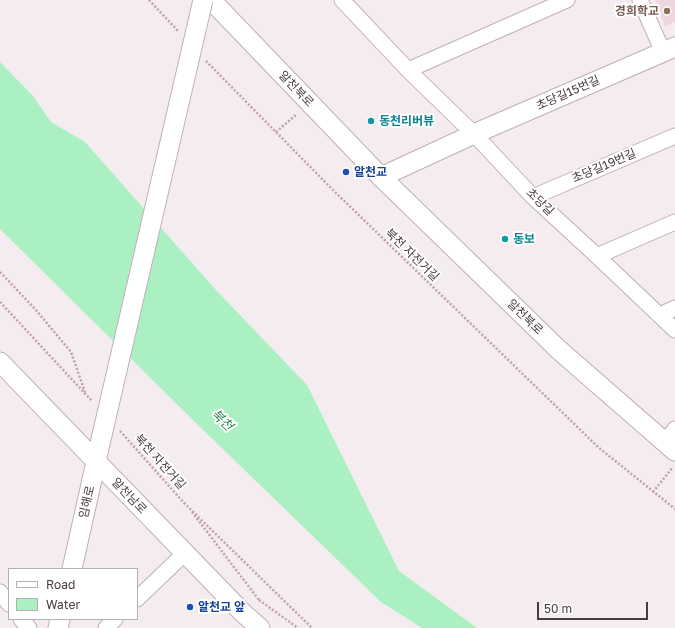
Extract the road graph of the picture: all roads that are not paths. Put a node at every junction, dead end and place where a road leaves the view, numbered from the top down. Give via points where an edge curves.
1 (203, 0) edge
2 (211, 0) edge
3 (342, 0) edge
4 (567, 0) edge
5 (640, 0) edge
6 (669, 50) edge
7 (408, 70) junction
8 (474, 134) junction
9 (675, 136) edge
10 (381, 177) junction
11 (533, 197) junction
12 (675, 222) edge
13 (597, 256) junction
14 (675, 308) edge
15 (660, 315) junction
16 (675, 330) edge
17 (0, 362) edge
18 (672, 440) edge
19 (96, 462) junction
20 (185, 553) junction
21 (72, 568) edge
22 (0, 592) edge
23 (138, 597) edge
24 (8, 603) edge
25 (22, 620) edge
26 (114, 620) edge
27 (29, 628) edge
28 (106, 628) edge
29 (260, 628) edge

1 - 19 street, 임해로, bridge via 110,432
2 - 10 street, 알천북로
3 - 7 street, 초당길
4 - 7 street
5 - 6 street, 초당길15번길
6 - 8 street, 초당길15번길
7 - 8 street, 초당길
8 - 10 street
8 - 11 street, 초당길
9 - 11 street, 초당길19번길
10 - 18 street, 알천북로 via 559,350
11 - 13 street, 초당길
12 - 13 street
13 - 15 street, 초당길
14 - 15 street
15 - 16 street, 초당길
17 - 19 street, 알천남로
19 - 20 street, 알천남로
19 - 21 street, 임해로
20 - 23 street
20 - 29 street, 알천남로
22 - 24 street
25 - 27 street
26 - 28 street

